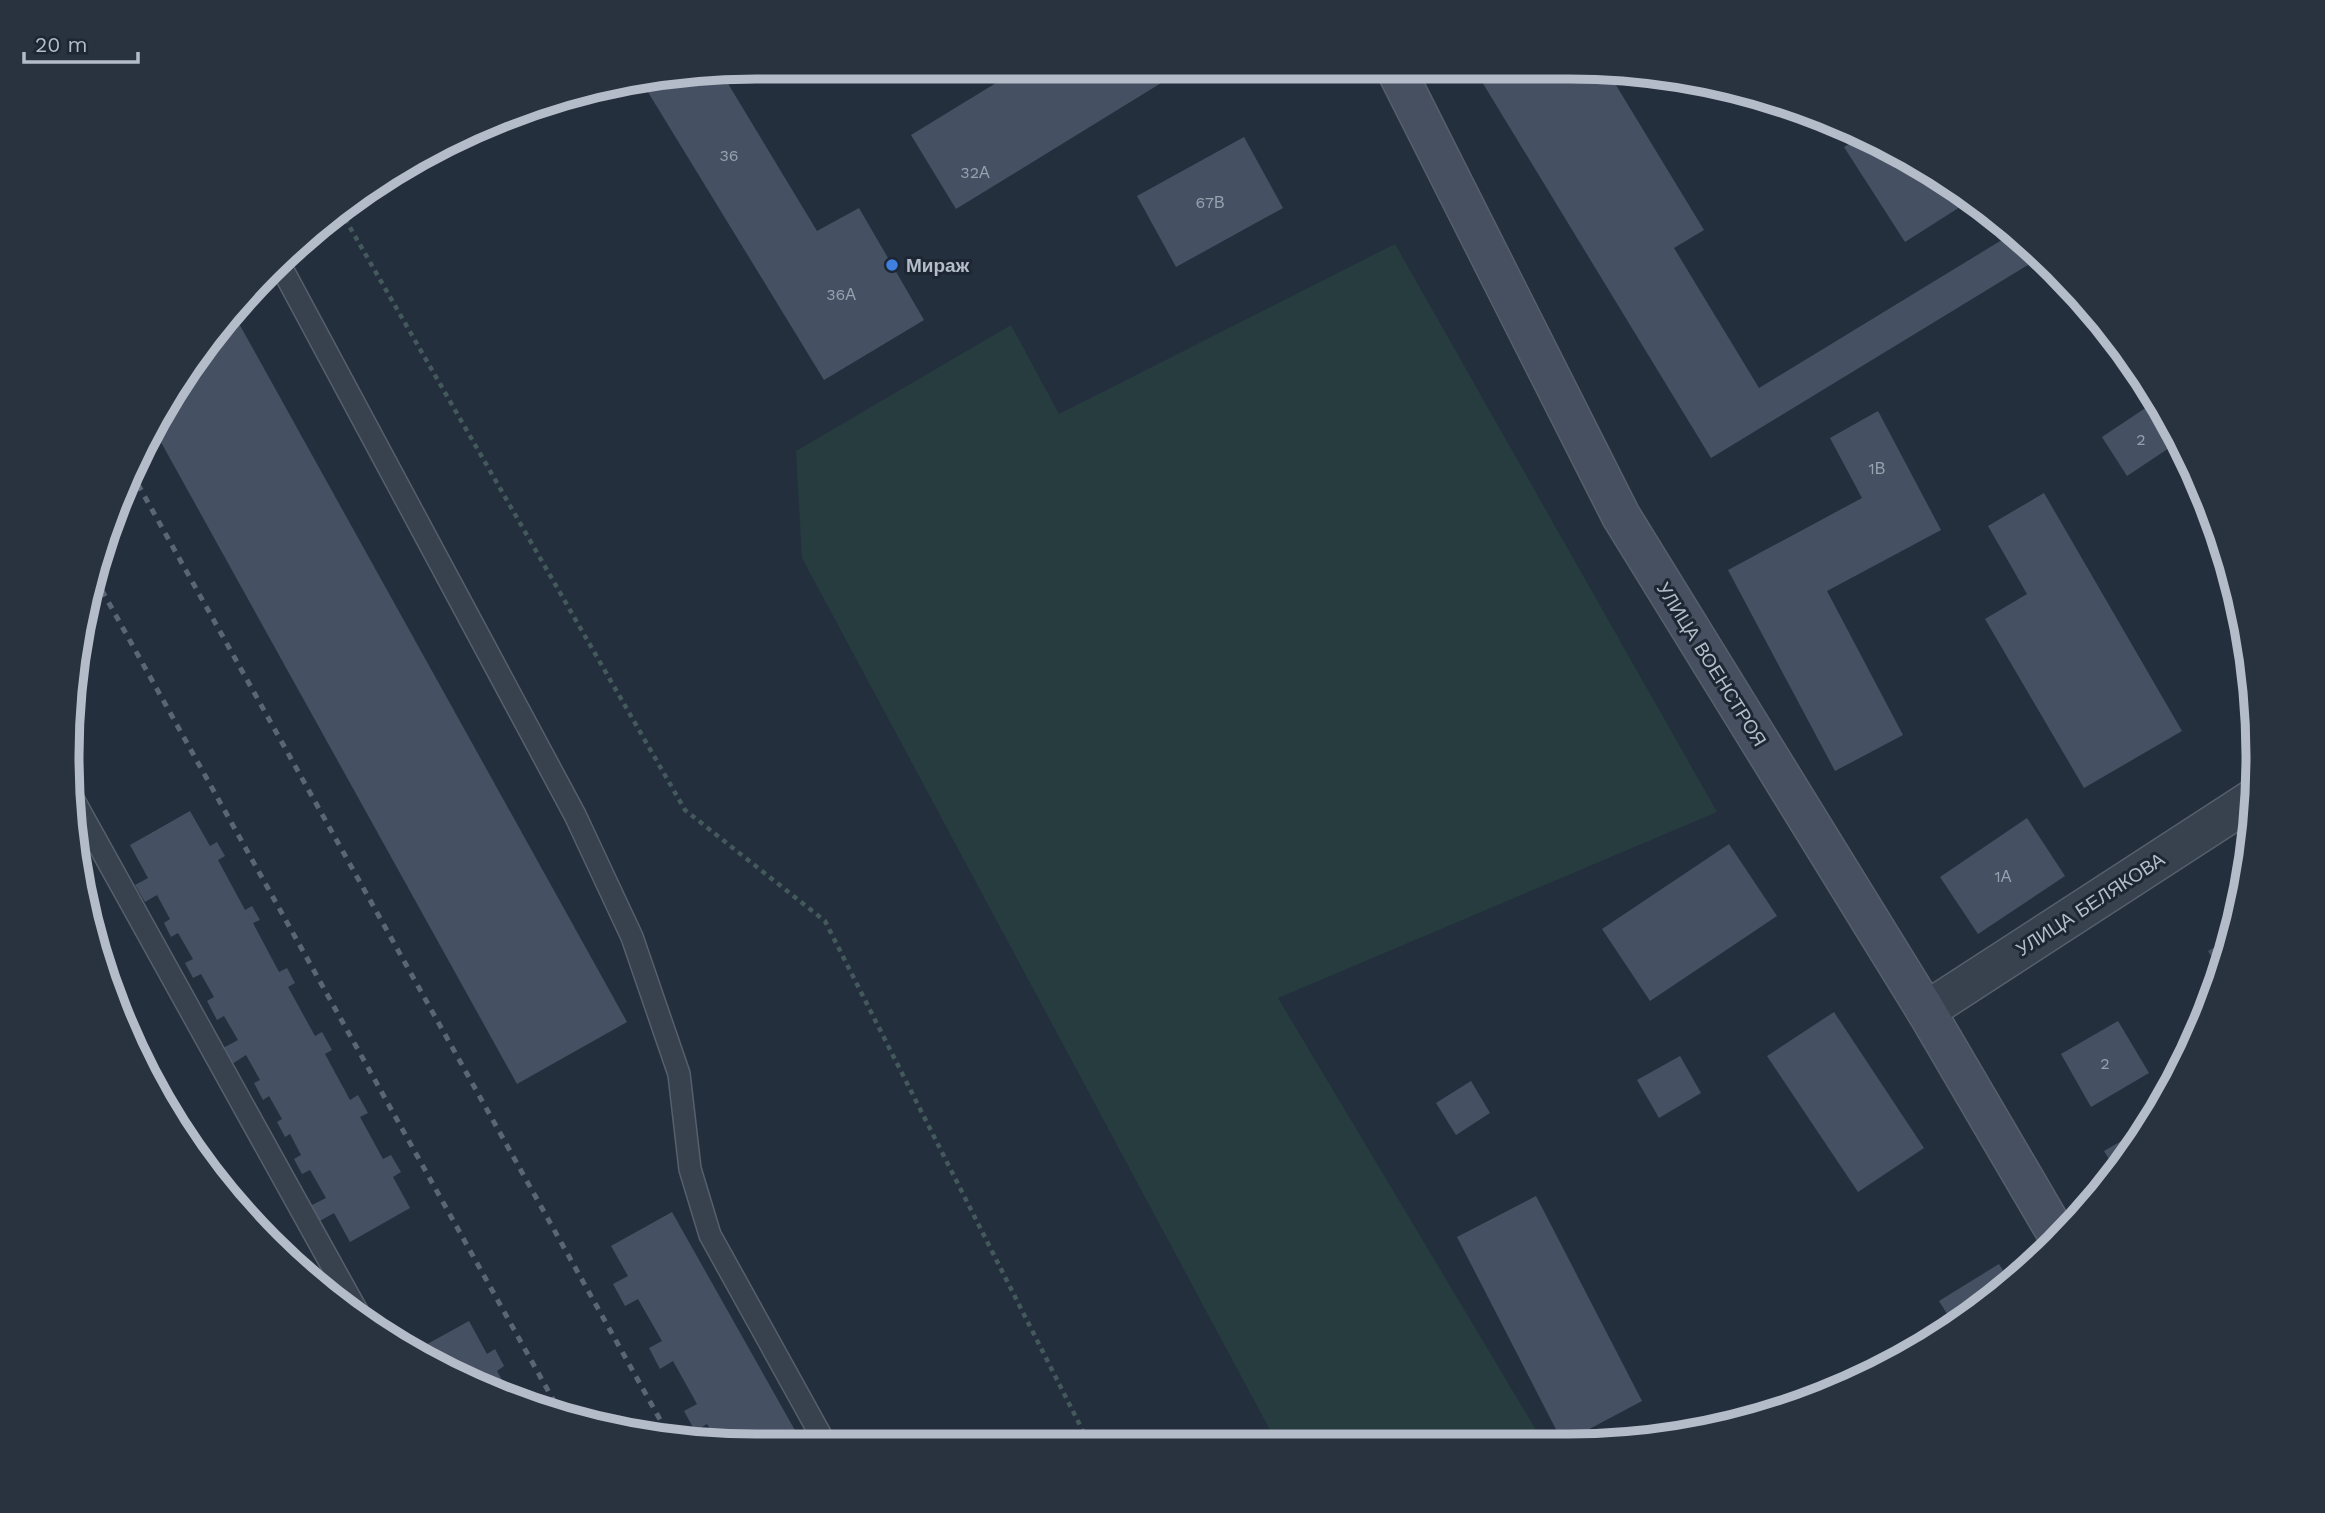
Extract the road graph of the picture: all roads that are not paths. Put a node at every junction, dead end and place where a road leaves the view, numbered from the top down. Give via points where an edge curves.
1 (1401, 79) edge
2 (283, 271) edge
3 (2245, 804) edge
4 (81, 814) edge
5 (1926, 1011) junction
6 (2054, 1229) edge
7 (349, 1297) edge
8 (820, 1434) edge

1 - 5 street, УЛИЦА ВОЕНСТРОЯ via 1621,516
2 - 8 lane via 575,815 632,937 678,1074 690,1169 710,1235
3 - 5 street, УЛИЦА БЕЛЯКОВА
4 - 7 lane
5 - 6 street, УЛИЦА ВОЕНСТРОЯ

